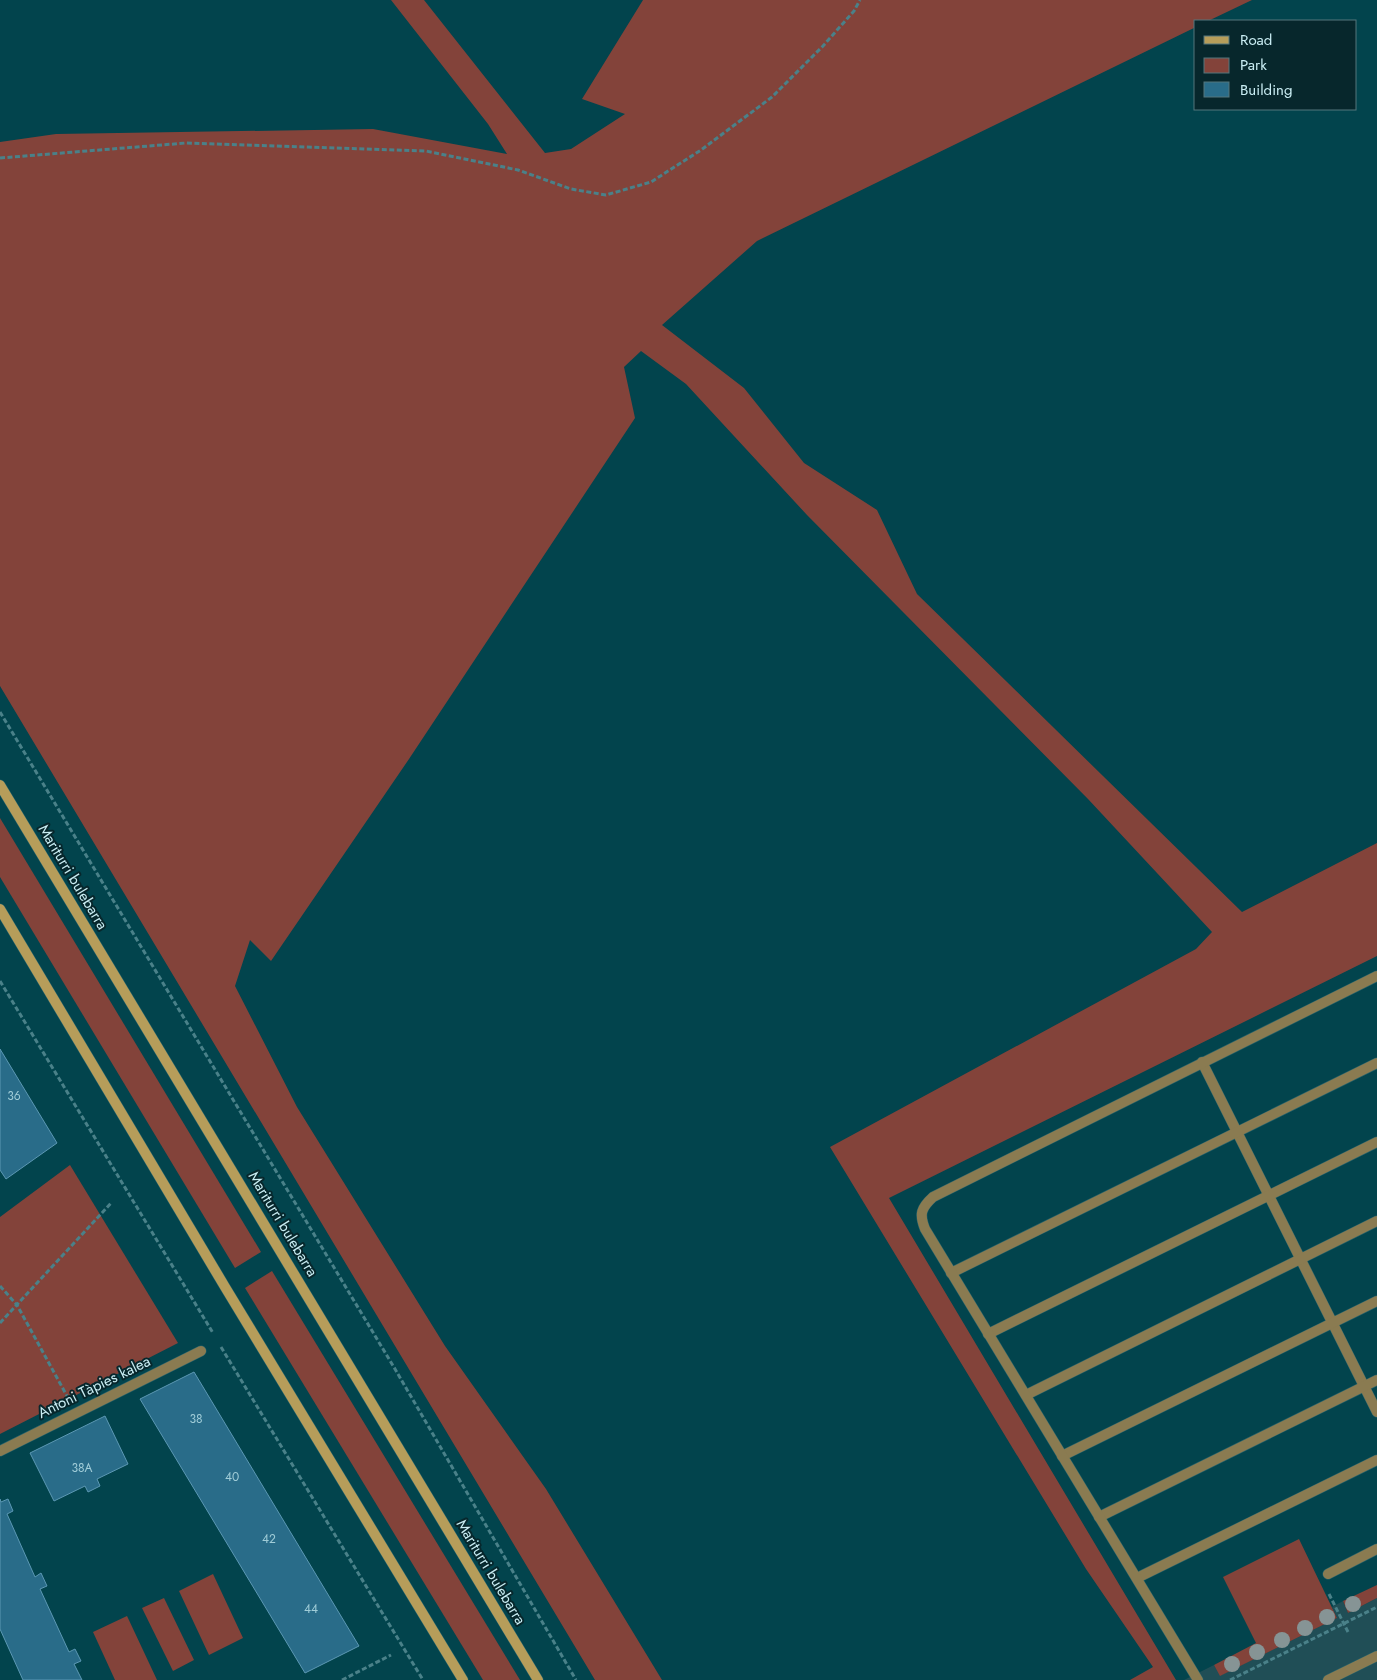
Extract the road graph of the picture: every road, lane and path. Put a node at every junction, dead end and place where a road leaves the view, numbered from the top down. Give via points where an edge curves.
1 (860, 0) edge
2 (0, 158) edge
3 (0, 712) edge
4 (0, 784) edge
5 (0, 909) edge
6 (1377, 976) edge
7 (0, 981) edge
8 (1202, 1062) junction
9 (1377, 1063) edge
10 (1237, 1132) junction
11 (1377, 1142) edge
12 (1269, 1195) junction
13 (112, 1202) dead end
14 (1377, 1221) edge
15 (1300, 1259) junction
16 (951, 1273) junction
17 (0, 1286) edge
18 (1377, 1301) edge
19 (17, 1305) junction
20 (0, 1323) edge
21 (1332, 1323) junction
22 (988, 1334) junction
23 (201, 1351) dead end
24 (1377, 1380) edge
25 (1364, 1387) junction
26 (1026, 1395) junction
27 (76, 1412) junction
28 (1377, 1412) edge
29 (0, 1451) edge
30 (1062, 1456) junction
31 (1377, 1460) edge
32 (1100, 1517) junction
33 (1377, 1549) edge
34 (1328, 1574) dead end
35 (1137, 1578) junction
36 (1337, 1589) dead end
37 (1377, 1607) edge
38 (1344, 1624) junction
39 (1349, 1634) dead end
40 (391, 1655) dead end
41 (1377, 1656) edge
42 (342, 1680) edge
43 (422, 1680) edge
44 (463, 1680) edge
45 (538, 1680) edge
46 (576, 1680) edge
47 (1198, 1680) edge
48 (1230, 1680) edge
49 (1328, 1680) edge

1 - 2 path via 823,46 772,97 701,150 651,182 606,195 572,189 518,170 426,151 186,144
3 - 46 path via 390,1361
4 - 45 main road, Mariturri bulebarra
5 - 44 main road
6 - 8 street
7 - 43 path
8 - 10 street
8 - 16 street via 932,1197 924,1204 920,1217
9 - 10 street
10 - 12 street
10 - 16 street
11 - 12 street
12 - 15 street
12 - 22 street
13 - 19 path
14 - 15 street
15 - 21 street
15 - 26 street
16 - 22 street
17 - 19 path
18 - 21 street
19 - 20 path
19 - 27 path
21 - 25 street
21 - 30 street
22 - 26 street
23 - 27 street, Antoni Tàpies kalea
24 - 25 street
25 - 28 street
25 - 32 street
26 - 30 street
27 - 29 street, Antoni Tàpies kalea
30 - 32 street
31 - 35 street
32 - 35 street
33 - 34 street
35 - 47 street
36 - 38 path via 1329,1593
37 - 38 path
38 - 39 path
38 - 48 path
40 - 42 path
41 - 49 street

